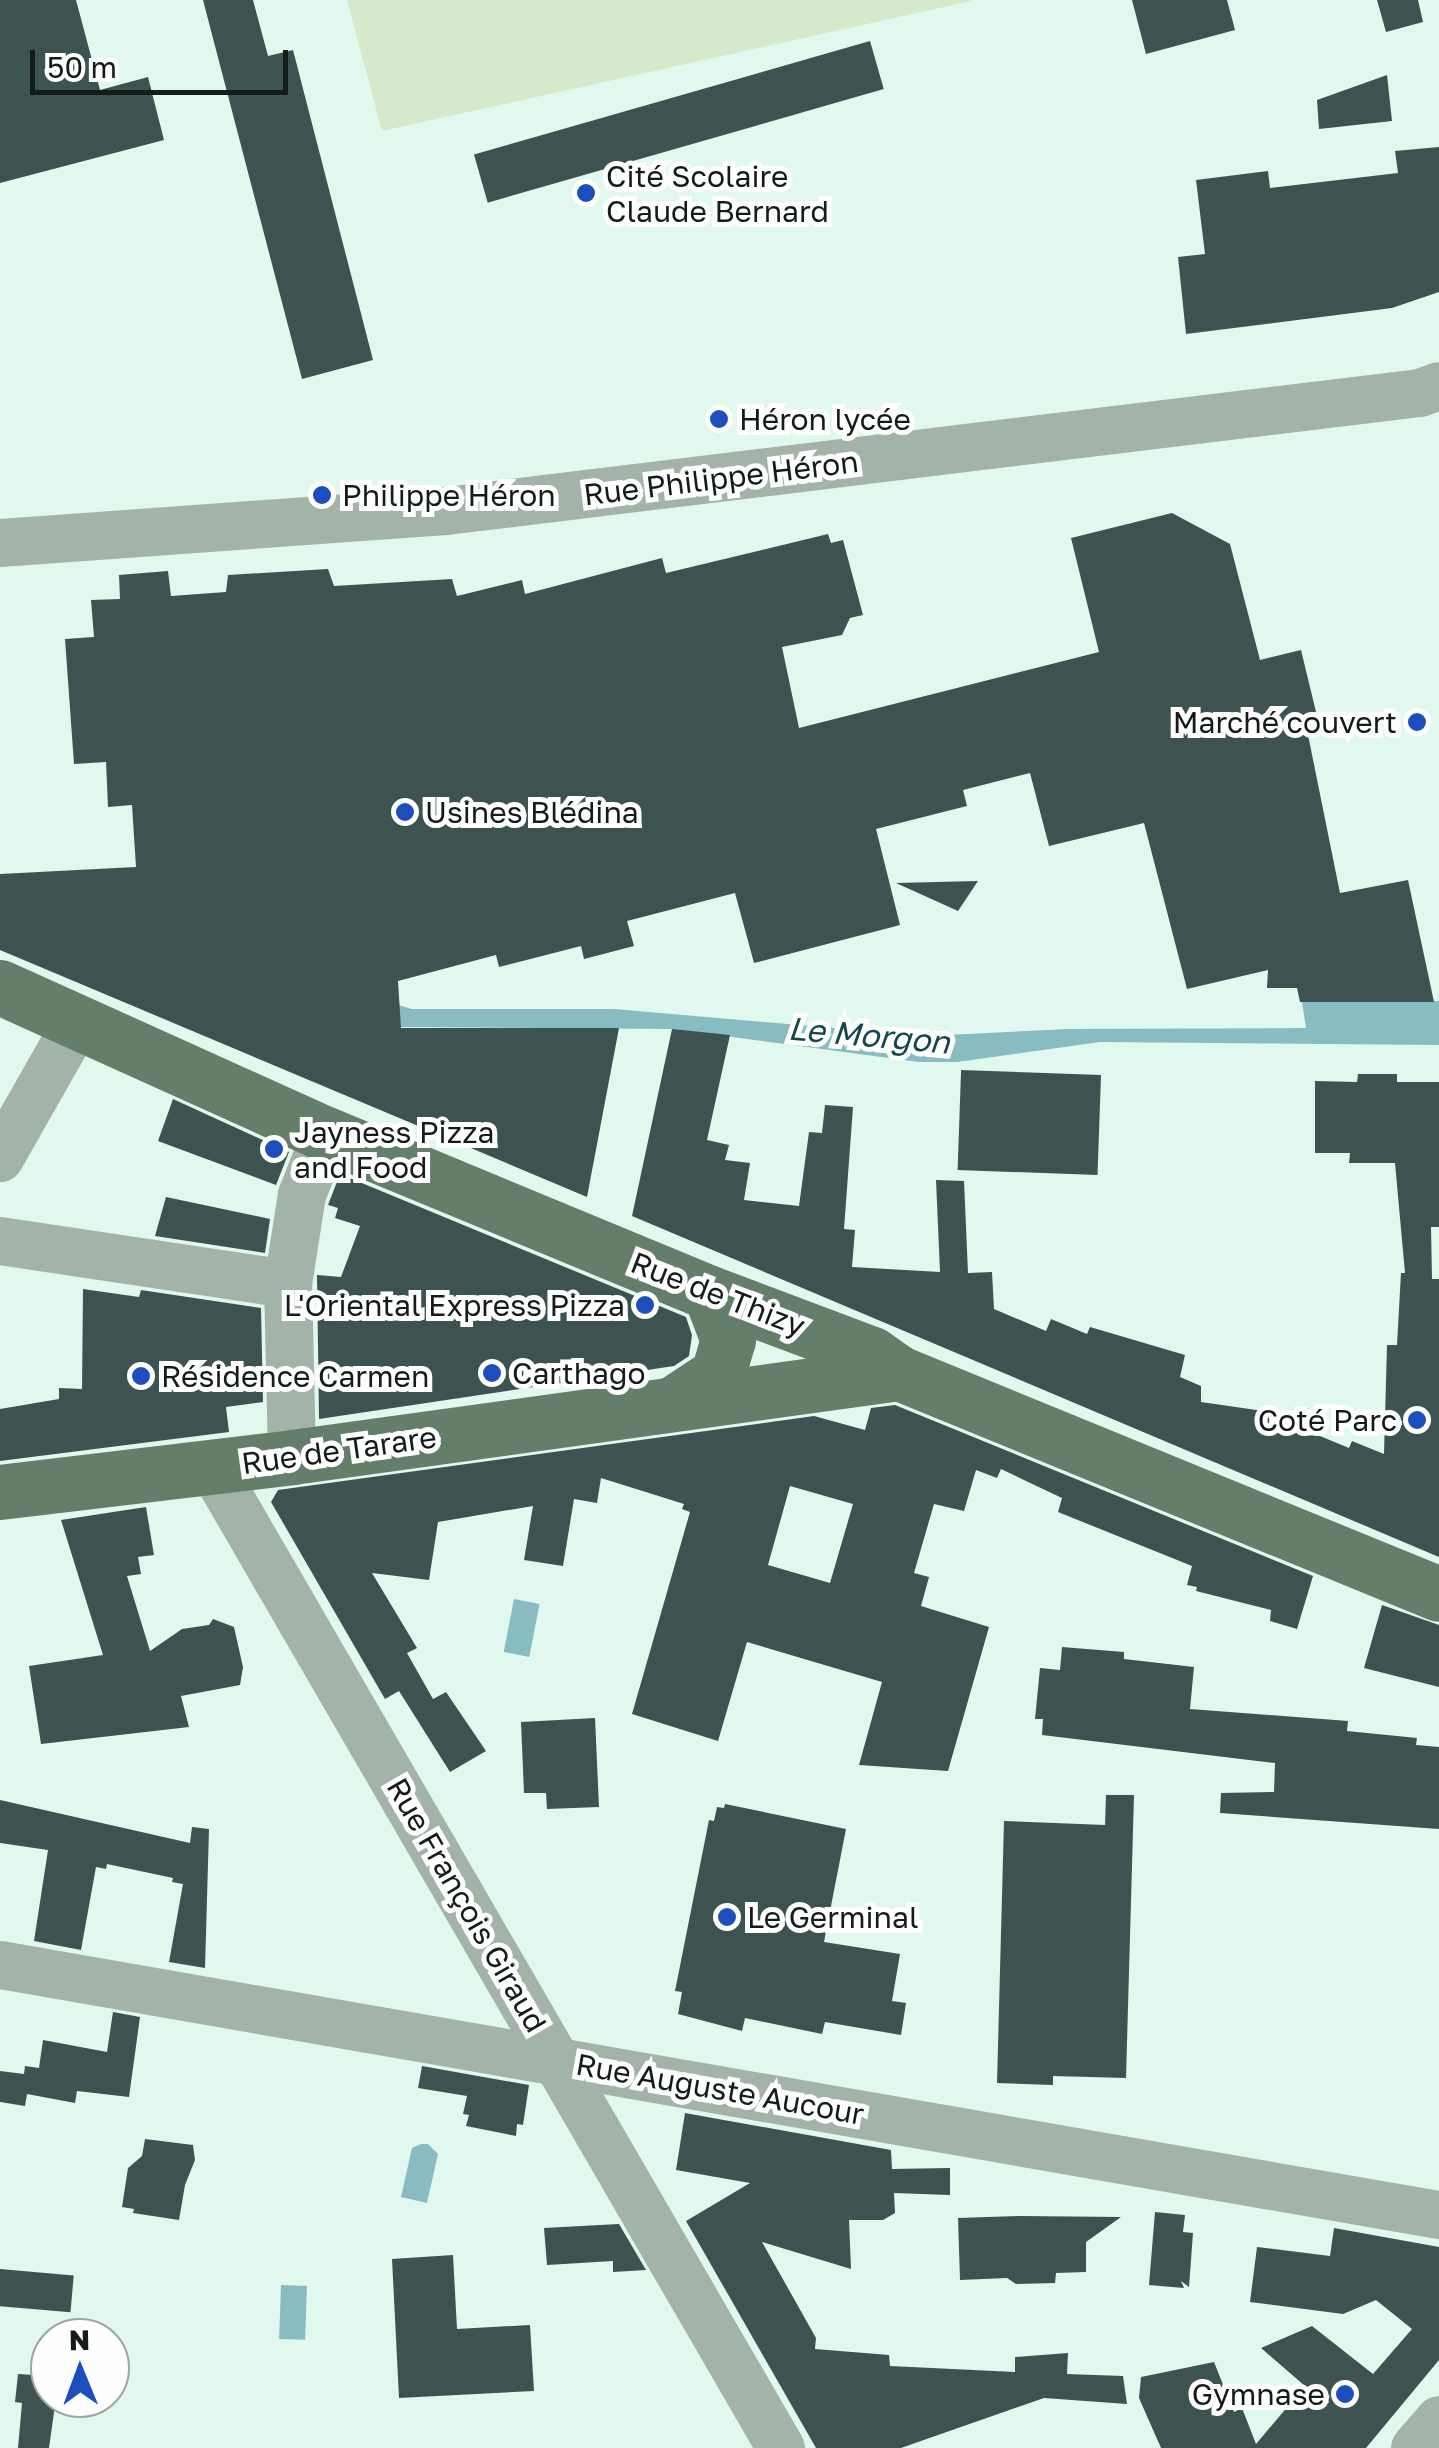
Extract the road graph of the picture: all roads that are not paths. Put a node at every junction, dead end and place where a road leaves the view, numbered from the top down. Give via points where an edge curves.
1 (1439, 386) edge
2 (0, 542) edge
3 (0, 987) edge
4 (76, 1024) junction
5 (326, 1134) junction
6 (0, 1158) edge
7 (0, 1241) edge
8 (288, 1284) junction
9 (710, 1293) junction
10 (899, 1372) junction
11 (676, 1400) junction
12 (292, 1457) junction
13 (212, 1467) junction
14 (0, 1492) edge
15 (1439, 1594) edge
16 (0, 1965) edge
17 (558, 2060) junction
18 (1439, 2215) edge
19 (1439, 2420) edge
20 (782, 2448) edge
21 (1415, 2448) edge

1 - 2 street, Rue Philippe Héron via 1345,403 446,511
3 - 4 main road, Rue de Thizy
4 - 5 main road, Rue de Thizy
4 - 6 street
5 - 8 street via 302,1194
5 - 9 main road, Rue de Thizy
7 - 8 street
8 - 12 street
9 - 10 main road, Rue de Thizy via 872,1354
9 - 11 main road, Rue de Tarare via 728,1340 718,1374
10 - 11 main road, Rue de Tarare
10 - 15 main road, Rue de Thizy
11 - 12 main road, Rue de Tarare
12 - 13 main road, Rue de Tarare
13 - 14 main road, Rue de Tarare
13 - 17 street, Rue François Giraud
16 - 17 street, Rue Auguste Aucour
17 - 18 street, Rue Auguste Aucour
17 - 20 street, Rue François Giraud
19 - 21 street

